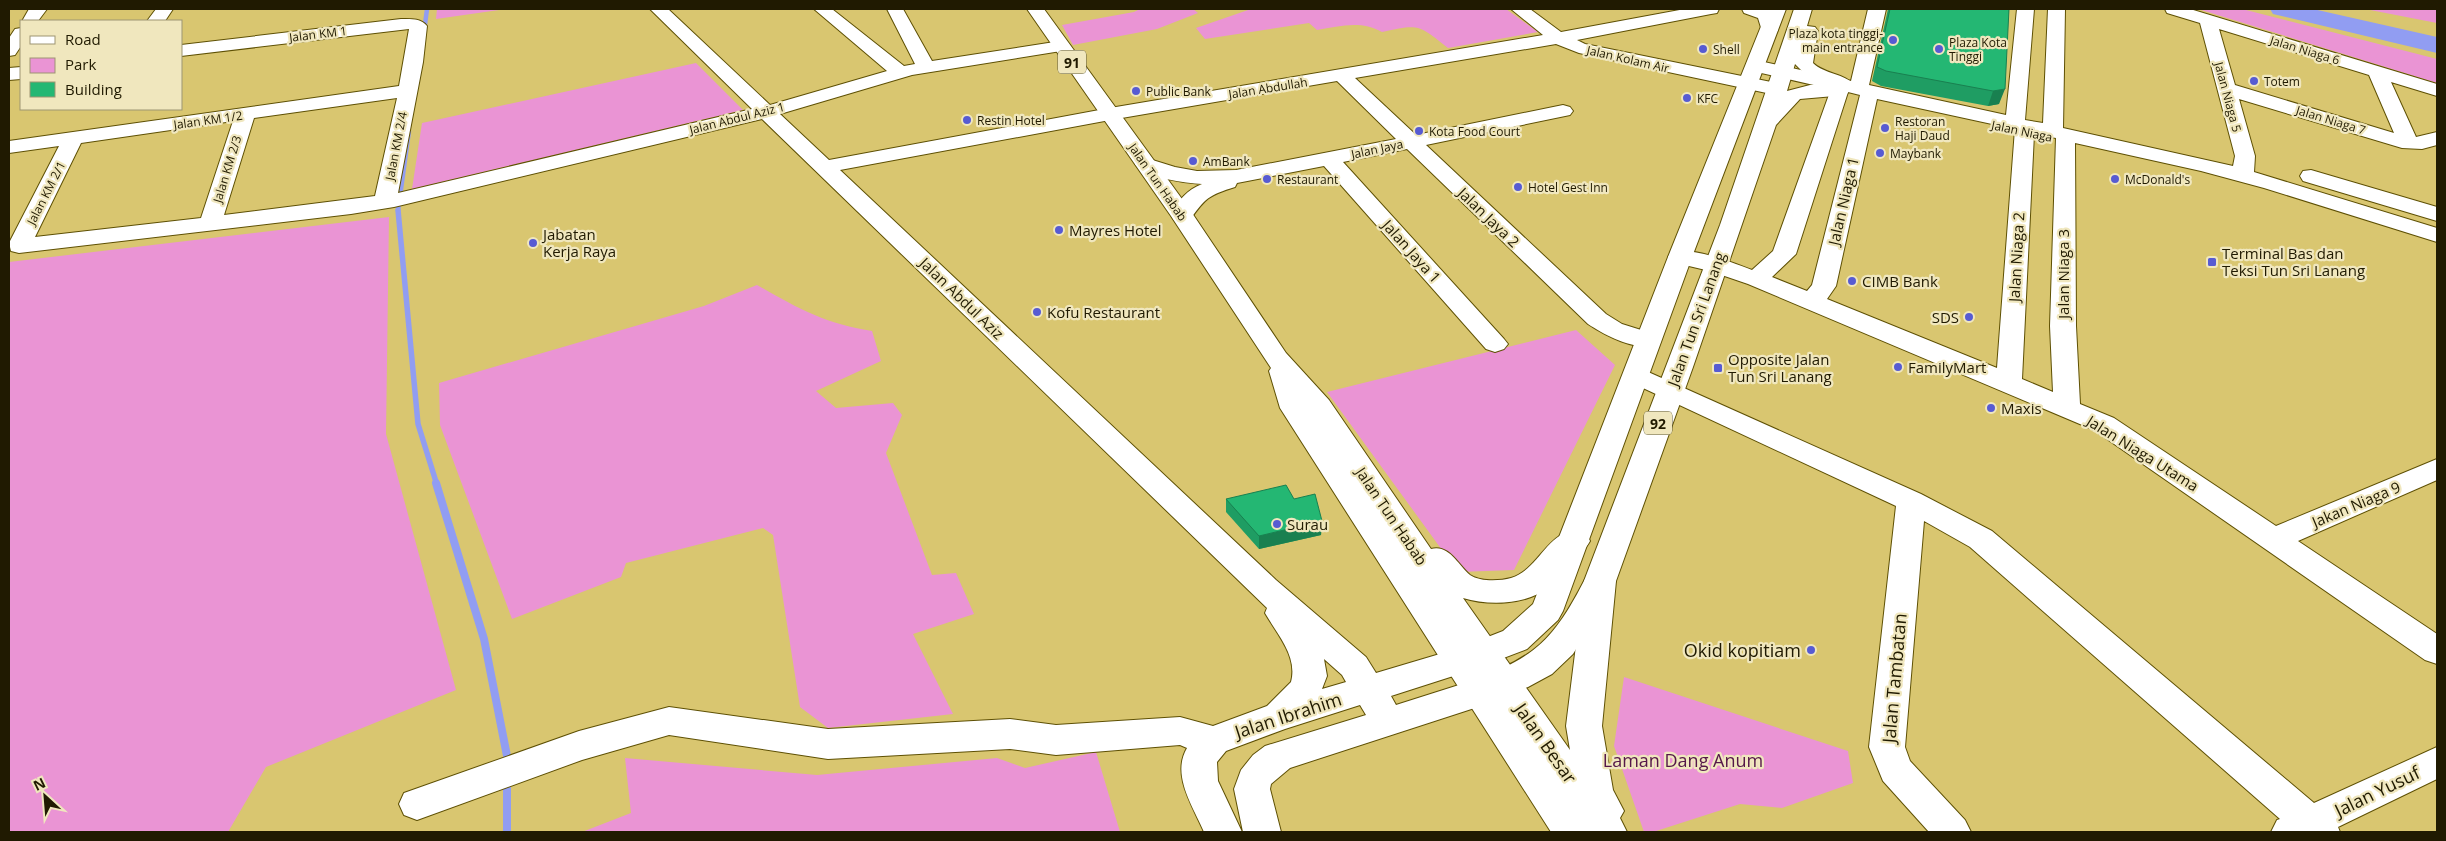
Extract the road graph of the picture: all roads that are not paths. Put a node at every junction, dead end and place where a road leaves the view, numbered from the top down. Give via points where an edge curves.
1 (38, 9) edge
2 (164, 9) edge
3 (658, 9) edge
4 (822, 9) edge
5 (895, 9) edge
6 (1035, 9) edge
7 (1519, 9) edge
8 (1712, 9) edge
9 (1750, 9) edge
10 (1778, 9) edge
11 (1877, 9) edge
12 (2173, 9) edge
13 (1802, 10) edge
14 (2021, 10) edge
15 (1683, 11) edge
16 (2057, 12) edge
17 (30, 20) edge
18 (157, 20) edge
19 (2208, 20) junction
20 (1768, 30) junction
21 (20, 34) edge
22 (1558, 38) junction
23 (1061, 46) junction
24 (9, 51) edge
25 (182, 51) edge
26 (414, 62) joint
27 (926, 67) junction
28 (2377, 72) junction
29 (902, 73) junction
30 (1752, 74) junction
31 (1342, 76) junction
32 (1781, 80) junction
33 (2225, 88) junction
34 (1853, 90) junction
35 (2437, 90) edge
36 (406, 91) junction
37 (1562, 110) dead end
38 (766, 112) junction
39 (245, 114) junction
40 (1110, 114) junction
41 (1764, 126) junction
42 (2020, 127) junction
43 (2059, 135) junction
44 (2437, 138) edge
45 (73, 139) junction
46 (1412, 142) junction
47 (2408, 143) junction
48 (9, 147) edge
49 (1329, 159) junction
50 (1146, 164) junction
51 (2244, 165) junction
52 (824, 167) junction
53 (1250, 175) junction
54 (2292, 191) junction
55 (398, 199) junction
56 (2437, 214) edge
57 (35, 215) junction
58 (1182, 215) junction
59 (9, 218) edge
60 (210, 224) junction
61 (2437, 235) edge
62 (19, 246) joint
63 (1680, 257) junction
64 (1717, 265) junction
65 (1756, 279) junction
66 (1812, 302) junction
67 (1648, 340) junction
68 (1495, 344) dead end
69 (1277, 358) junction
70 (1637, 375) junction
71 (2009, 383) junction
72 (1670, 390) junction
73 (2067, 407) junction
74 (2437, 469) edge
75 (1911, 502) junction
76 (1390, 511) junction
77 (2275, 539) junction
78 (1575, 541) junction
79 (1600, 581) junction
80 (1265, 588) junction
81 (2437, 651) edge
82 (1472, 657) junction
83 (1492, 687) junction
84 (1370, 688) junction
85 (1277, 717) junction
86 (1388, 721) junction
87 (1213, 741) junction
88 (2437, 762) edge
89 (417, 804) dead end
90 (2307, 829) edge
91 (1223, 832) edge
92 (1262, 832) edge
93 (1571, 832) edge
94 (1608, 832) edge
95 (1615, 832) edge
96 (1952, 832) edge

1 - 17 main road
2 - 18 main road
3 - 38 main road, Jalan Abdul Aziz
4 - 29 main road
5 - 27 main road
6 - 23 main road, Jalan Tun Habab / 91
7 - 22 main road, Jalan Kolam Air
8 - 15 main road, Jalan Abdullah
9 - 20 main road via 1766,15
10 - 20 main road, 92
11 - 34 main road, Jalan Niaga 1
12 - 19 main road, Jalan Niaga 6
13 - 32 main road, Jalan Tun Sri Lanang / 92
13 - 34 main road via 1812,21 1804,64
14 - 16 main road
14 - 42 main road, Jalan Niaga 2
15 - 22 main road, Jalan Abdullah
16 - 43 main road, Jalan Niaga 3
19 - 28 main road, Jalan Niaga 6
19 - 33 main road, Jalan Niaga 5
20 - 30 main road, 92
21 - 24 main road
22 - 30 main road, Jalan Kolam Air via 1580,48 1660,66
22 - 31 main road, Jalan Abdullah
23 - 27 main road, Jalan Abdul Aziz 1
23 - 40 main road, Jalan Tun Habab / 91
25 - 26 main road, Jalan KM 1 via 413,24 418,26
26 - 36 main road, Jalan KM 2/4
27 - 29 main road, Jalan Abdul Aziz 1
28 - 35 main road, Jalan Niaga 6
28 - 47 main road
29 - 38 main road, Jalan Abdul Aziz 1
30 - 32 main road, Jalan Kolam Air
30 - 63 main road, 92
31 - 40 main road, Jalan Abdullah
31 - 46 main road, Jalan Jaya 2
32 - 34 main road, Jalan Niaga
32 - 41 main road, Jalan Tun Sri Lanang / 92
33 - 47 main road, Jalan Niaga 7
33 - 51 main road, Jalan Niaga 5
34 - 41 main road via 1810,91 1792,95
34 - 42 main road, Jalan Niaga
34 - 65 main road, Jalan Niaga 1 via 1784,254
34 - 66 main road, Jalan Niaga 1 via 1824,286
36 - 39 main road, Jalan KM 1/2
36 - 55 main road, Jalan KM 2/4
37 - 46 main road, Jalan Jaya
38 - 52 main road, Jalan Abdul Aziz
38 - 55 main road, Jalan Abdul Aziz 1
39 - 45 main road, Jalan KM 1/2
39 - 60 main road, Jalan KM 2/3
40 - 50 main road, Jalan Tun Habab
40 - 52 main road, Jalan Abdullah
41 - 64 main road, Jalan Tun Sri Lanang / 92
42 - 43 main road, Jalan Niaga
42 - 71 main road, Jalan Niaga 2
43 - 51 main road, Jalan Niaga
43 - 54 main road, Jalan Niaga via 2268,188
43 - 73 main road, Jalan Niaga 3
44 - 47 main road, Jalan Niaga 7
45 - 48 main road, Jalan KM 1/2
45 - 57 main road, Jalan KM 2/1
46 - 49 main road, Jalan Jaya
46 - 67 main road, Jalan Jaya 2 via 1597,319 1613,329
49 - 53 main road, Jalan Jaya
49 - 68 main road, Jalan Jaya 1
50 - 53 main road, Jalan Jaya via 1163,172 1198,178
50 - 58 main road, Jalan Tun Habab
51 - 54 main road, Jalan Niaga
51 - 56 main road
52 - 80 main road, Jalan Abdul Aziz
53 - 58 main road, Jalan Jaya via 1206,189 1186,205
54 - 61 main road, Jalan Niaga
55 - 60 main road, Jalan Abdul Aziz 1
57 - 59 main road
57 - 62 main road, Jalan KM 2/1
58 - 69 main road, Jalan Tun Habab
60 - 62 main road, Jalan Abdul Aziz 1
63 - 64 main road, Jalan Niaga Utama
63 - 67 main road, 92
64 - 65 main road, Jalan Niaga Utama
64 - 72 main road, Jalan Tun Sri Lanang / 92
65 - 66 main road, Jalan Niaga Utama
66 - 71 main road, Jalan Niaga Utama
67 - 70 main road, 92
69 - 76 main road, Jalan Tun Habab via 1319,406
69 - 82 main road, Jalan Tun Habab via 1294,408
70 - 72 main road
70 - 78 main road, 92
71 - 73 main road, Jalan Niaga Utama
72 - 75 main road
72 - 79 main road, Jalan Tun Sri Lanang / 92
73 - 77 main road, Jalan Niaga Utama via 2104,424
74 - 77 main road, Jakan Niaga 9
75 - 90 main road via 1981,539
75 - 96 main road, Jalan Tambatan via 1887,746 1900,774
76 - 78 main road via 1452,579 1476,590 1498,592 1530,584
76 - 82 main road, Jalan Tun Habab
77 - 81 main road, Jalan Niaga Utama
78 - 82 main road, 92 via 1547,611 1515,640
79 - 83 main road, Jalan Tun Sri Lanang / 92 via 1579,623 1556,653 1528,673
79 - 95 main road via 1584,726 1595,790
80 - 84 main road via 1354,666
80 - 85 main road via 1299,641 1308,663 1308,683
82 - 83 main road, Jalan Besar
82 - 84 main road, Jalan Ibrahim
83 - 86 main road
83 - 93 main road, Jalan Besar
83 - 94 main road, Jalan Besar
84 - 85 main road, Jalan Ibrahim
84 - 86 main road
85 - 87 main road, Jalan Ibrahim
86 - 92 main road via 1278,757 1259,769 1251,788
87 - 89 main road via 1180,731 1056,740 1010,734 828,744 668,721 579,746
87 - 91 main road via 1199,759 1200,781
88 - 90 main road, Jalan Yusuf

